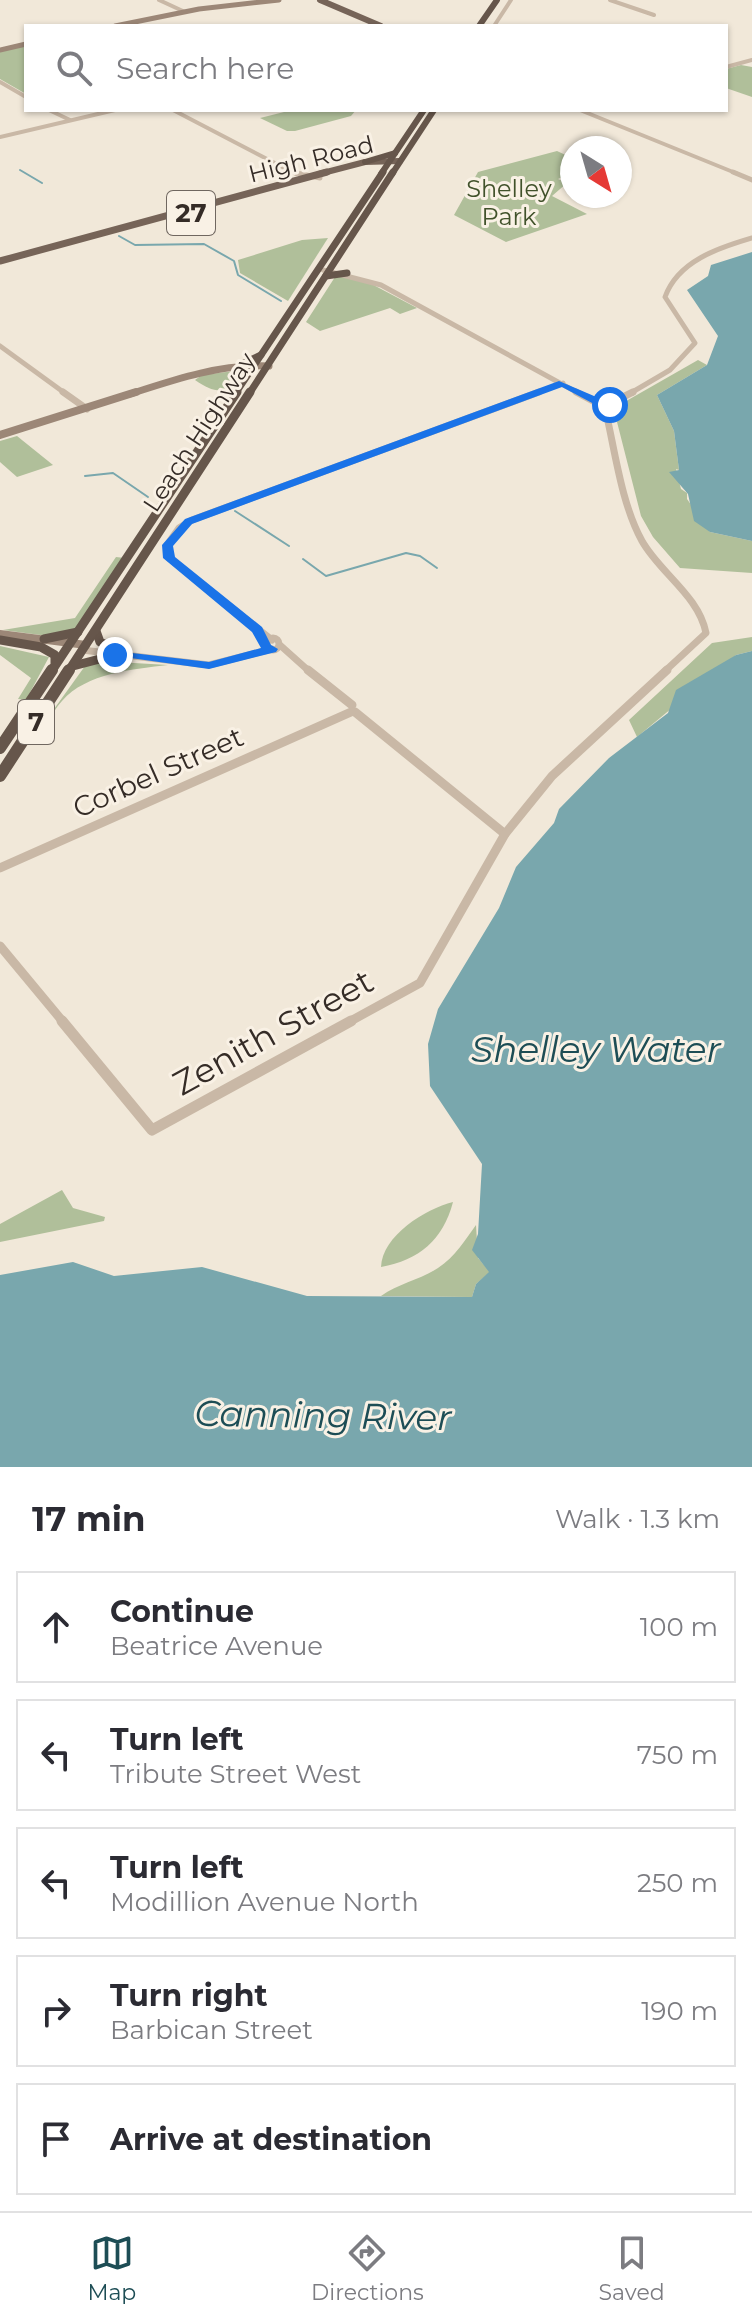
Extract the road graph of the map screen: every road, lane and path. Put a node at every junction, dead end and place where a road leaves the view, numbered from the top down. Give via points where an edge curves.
1 (159, 0) edge
2 (265, 0) edge
3 (279, 0) edge
4 (312, 0) edge
5 (320, 0) edge
6 (497, 0) edge
7 (508, 0) edge
8 (610, 0) edge
9 (184, 11) junction
10 (654, 15) dead end
11 (119, 24) edge
12 (124, 24) edge
13 (366, 24) edge
14 (376, 24) edge
15 (480, 24) edge
16 (492, 24) edge
17 (24, 44) edge
18 (0, 49) edge
19 (752, 60) edge
20 (728, 66) edge
21 (0, 82) edge
22 (24, 96) edge
23 (53, 112) edge
24 (105, 112) edge
25 (177, 112) edge
26 (423, 112) edge
27 (432, 112) edge
28 (585, 112) edge
29 (67, 120) junction
30 (2, 136) edge
31 (396, 153) junction
32 (394, 162) junction
33 (364, 164) junction
34 (383, 172) junction
35 (306, 177) junction
36 (752, 180) edge
37 (752, 238) edge
38 (337, 260) junction
39 (0, 263) edge
40 (319, 268) junction
41 (329, 272) junction
42 (348, 272) junction
43 (0, 346) edge
44 (262, 354) junction
45 (237, 366) junction
46 (261, 366) junction
47 (561, 384) junction
48 (241, 387) junction
49 (608, 407) junction
50 (82, 408) junction
51 (0, 436) edge
52 (96, 631) junction
53 (78, 632) junction
54 (0, 638) edge
55 (44, 639) junction
56 (69, 645) junction
57 (272, 645) junction
58 (84, 648) junction
59 (117, 653) junction
60 (55, 665) junction
61 (72, 667) junction
62 (352, 709) junction
63 (0, 748) edge
64 (0, 776) edge
65 (505, 834) junction
66 (0, 868) edge
67 (0, 946) edge

1 - 9 street
2 - 9 main road
3 - 9 main road
4 - 13 main road
5 - 14 main road
6 - 15 highway
7 - 16 highway
8 - 10 street
9 - 11 main road
9 - 12 main road
17 - 18 main road
19 - 20 street
21 - 22 street
23 - 29 street
24 - 29 street
25 - 35 street
26 - 31 highway, Leach Highway / 7
27 - 32 highway, Leach Highway / 7
28 - 36 street
29 - 30 street
31 - 32 highway, Leach Highway / 7
31 - 33 highway, 27
32 - 33 main road, High Road / 27
32 - 34 highway, Leach Highway / 7
32 - 38 highway, Leach Highway / 7
33 - 34 highway
33 - 35 main road, High Road / 27
34 - 40 highway, Leach Highway / 7
35 - 39 main road, High Road / 27
35 - 39 main road, High Road / 27
37 - 49 street via 709,251 669,285 665,297 690,330 693,350 675,367
38 - 41 highway, Leach Highway / 7
38 - 42 highway
40 - 41 street
40 - 44 highway, Leach Highway / 7
41 - 42 highway
41 - 46 highway, Leach Highway / 7
42 - 47 street
43 - 50 street
44 - 45 highway
44 - 46 highway, Leach Highway / 7
45 - 46 main road
45 - 48 highway via 243,375
45 - 50 main road via 183,376
46 - 48 highway, Leach Highway / 7
46 - 52 highway, Leach Highway / 7
47 - 49 street
47 - 57 street via 189,521 166,550 174,562
48 - 53 highway, Leach Highway / 7
49 - 65 street via 621,478 642,541 703,617 706,633 552,776
50 - 51 main road
52 - 58 highway, Leach Highway / 7
52 - 59 highway via 100,642
53 - 55 highway
53 - 56 highway, Leach Highway / 7
54 - 55 main road
54 - 56 main road
54 - 60 highway via 47,649 55,655
55 - 56 main road
56 - 58 main road
56 - 60 highway, Leach Highway / 7
57 - 59 street via 209,665
57 - 62 street
58 - 59 street
58 - 61 highway, Leach Highway / 7
59 - 61 highway
60 - 63 highway, Leach Highway / 7
61 - 64 highway, Leach Highway / 7
62 - 65 street
62 - 66 street, Corbel Street
65 - 67 street, Zenith Street via 420,983 152,1130

